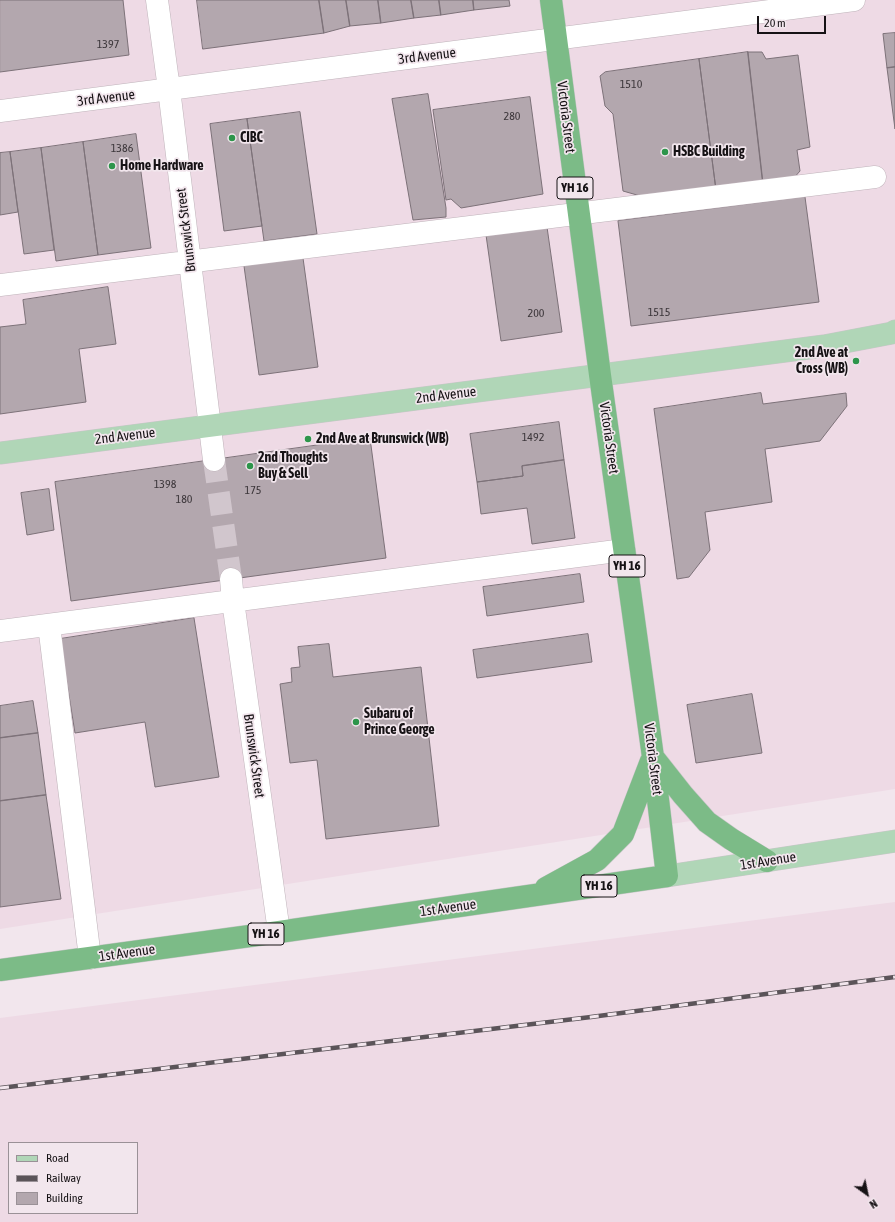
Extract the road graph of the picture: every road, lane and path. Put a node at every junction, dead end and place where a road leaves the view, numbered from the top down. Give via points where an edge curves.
1 (157, 0) edge
2 (551, 0) edge
3 (854, 0) edge
4 (556, 39) junction
5 (169, 89) junction
6 (0, 111) edge
7 (876, 176) dead end
8 (579, 213) junction
9 (189, 262) junction
10 (0, 285) edge
11 (893, 332) edge
12 (600, 375) junction
13 (210, 425) junction
14 (0, 453) edge
15 (214, 460) tunnel mouth
16 (624, 550) junction
17 (231, 579) tunnel mouth
18 (232, 601) junction
19 (49, 625) junction
20 (0, 631) edge
21 (653, 757) junction
22 (895, 841) edge
23 (767, 861) junction
24 (666, 876) junction
25 (532, 895) junction
26 (280, 932) junction
27 (90, 958) junction
28 (0, 970) edge

1 - 5 street, Brunswick Street
2 - 4 highway, Victoria Street / YH 16
3 - 4 street, 3rd Avenue
4 - 5 street, 3rd Avenue
4 - 8 highway, Victoria Street / YH 16
5 - 6 street, 3rd Avenue
5 - 9 street, Brunswick Street
7 - 8 street
8 - 9 street
8 - 12 highway, Victoria Street / YH 16
9 - 10 street
9 - 13 street, Brunswick Street
11 - 12 main road, 2nd Avenue via 824,346
12 - 13 main road, 2nd Avenue
12 - 16 highway, Victoria Street / YH 16
13 - 14 main road, 2nd Avenue
13 - 15 street, Brunswick Street
16 - 18 street
16 - 21 highway, Victoria Street / YH 16
17 - 18 street, Brunswick Street
18 - 19 street
18 - 26 street, Brunswick Street
19 - 20 street
19 - 27 street
21 - 23 highway via 707,822 731,840
21 - 24 highway, Victoria Street / YH 16
21 - 25 highway via 623,834 597,860
22 - 23 main road, 1st Avenue
23 - 24 main road, 1st Avenue
24 - 25 highway, 1st Avenue / YH 16
25 - 26 highway, 1st Avenue / YH 16
26 - 27 highway, 1st Avenue / YH 16
27 - 28 highway, 1st Avenue / YH 16

